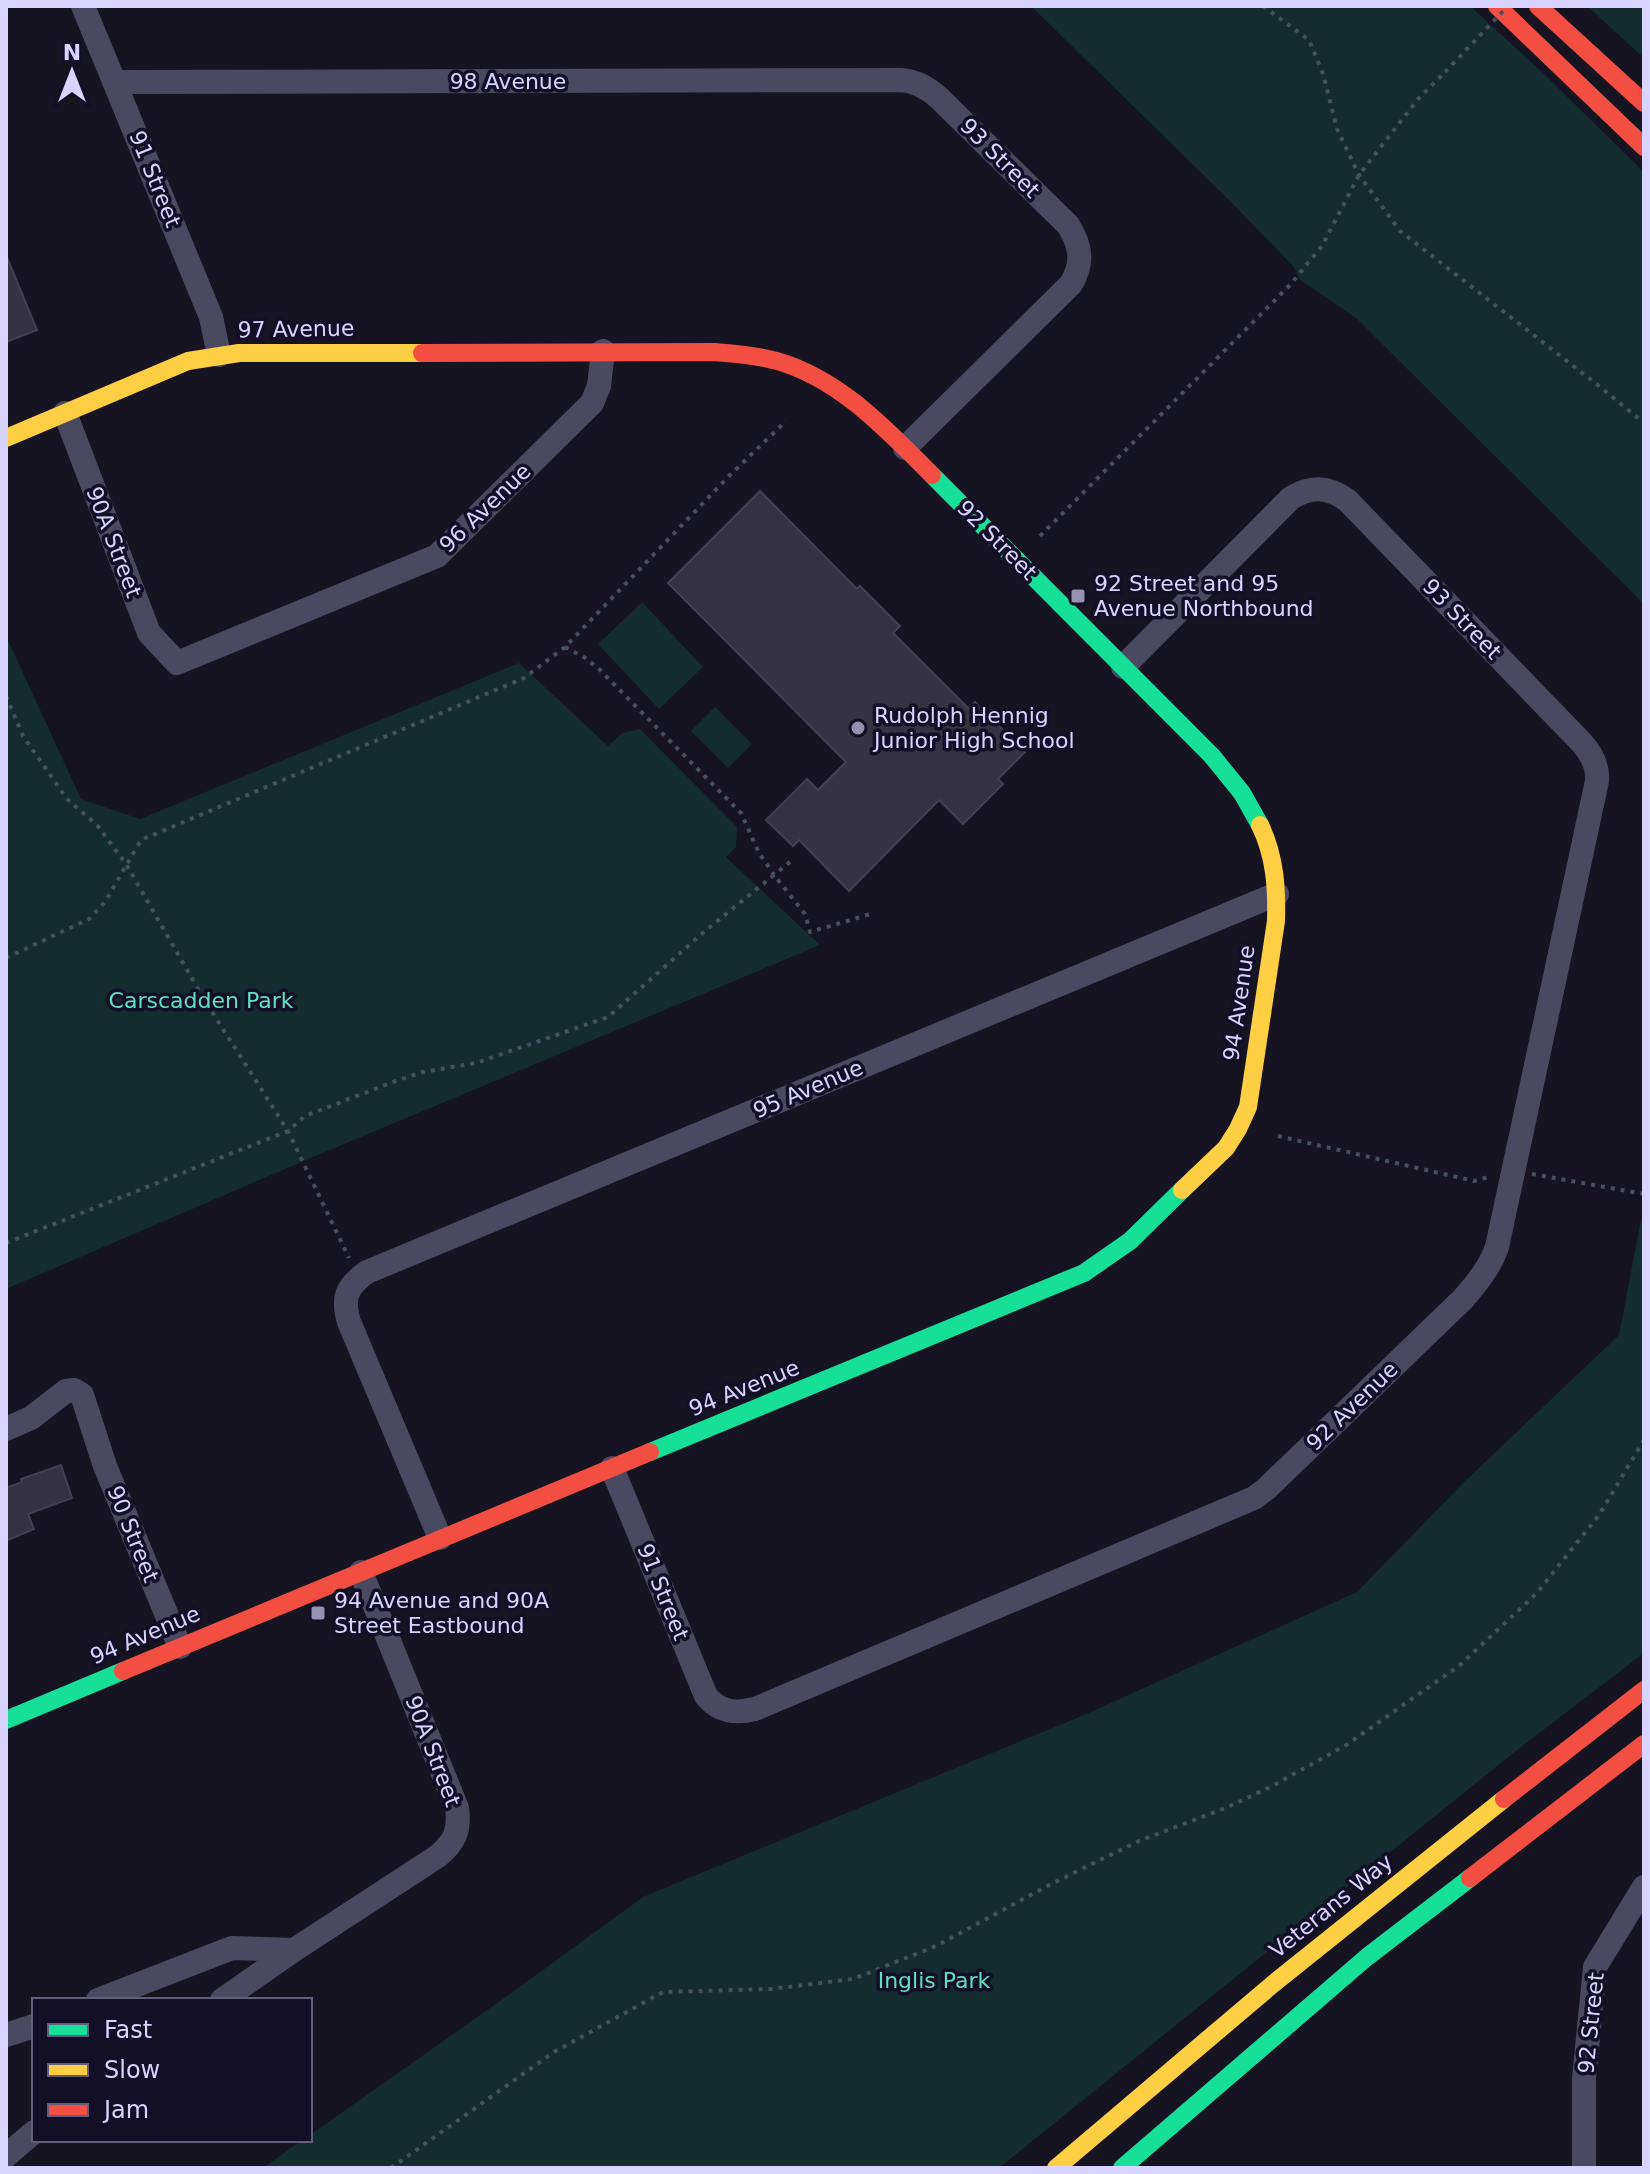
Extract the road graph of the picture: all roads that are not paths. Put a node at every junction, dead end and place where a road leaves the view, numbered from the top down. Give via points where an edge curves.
1 (83, 6) edge
2 (1497, 6) edge
3 (1538, 6) edge
4 (1548, 6) edge
5 (1581, 47) junction
6 (901, 80) joint
7 (115, 82) junction
8 (1644, 103) edge
9 (1644, 147) edge
10 (603, 351) junction
11 (219, 355) junction
12 (65, 413) junction
13 (6, 438) edge
14 (905, 448) junction
15 (177, 663) joint
16 (1123, 667) junction
17 (1595, 765) joint
18 (1277, 894) junction
19 (6, 1429) edge
20 (612, 1468) junction
21 (440, 1538) junction
22 (361, 1572) junction
23 (180, 1647) junction
24 (1644, 1690) edge
25 (722, 1710) joint
26 (6, 1720) edge
27 (1644, 1744) edge
28 (1642, 1889) edge
29 (294, 1950) junction
30 (103, 1998) edge
31 (225, 1998) edge
32 (32, 2027) edge
33 (6, 2035) edge
34 (32, 2133) edge
35 (8, 2150) edge
36 (1056, 2168) edge
37 (1122, 2168) edge
38 (1584, 2168) edge

1 - 7 street, 91 Street
2 - 9 street
3 - 5 street
4 - 5 street
5 - 8 street
6 - 7 street, 98 Avenue
6 - 14 street, 93 Street via 923,85 939,98 1068,225 1081,257 1071,284
7 - 11 street, 91 Street via 211,317
10 - 11 street, 97 Avenue
10 - 14 street, 92 Street via 737,353 789,364 843,392
10 - 15 street, 96 Avenue via 592,403 437,556
11 - 12 street, 97 Avenue via 188,361
12 - 13 street, 97 Avenue
12 - 15 street, 90A Street via 149,633
14 - 16 street, 92 Street
16 - 17 street, 93 Street via 1291,498 1326,489 1347,500 1582,743
16 - 18 street, 92 Street via 1245,796 1267,844
17 - 25 street, 92 Avenue via 1597,781 1497,1247 1477,1283 1254,1498 755,1709
18 - 20 street, 94 Avenue via 1244,1119 1226,1148 1130,1241 1056,1286
18 - 21 street, 95 Avenue via 367,1272 352,1286 349,1322
19 - 23 street, 90 Street via 31,1418 66,1391 83,1398 105,1466
20 - 21 street, 94 Avenue
20 - 25 street, 91 Street via 700,1685
21 - 22 street, 94 Avenue
22 - 23 street, 94 Avenue
22 - 29 street, 90A Street via 457,1808 458,1830 438,1856
23 - 26 street, 94 Avenue
24 - 36 street, Veterans Way via 1345,1923
27 - 37 street via 1367,1957
28 - 38 street, 92 Street via 1595,1967 1584,2078
29 - 30 street via 232,1948
29 - 31 street
32 - 33 street
34 - 35 street

